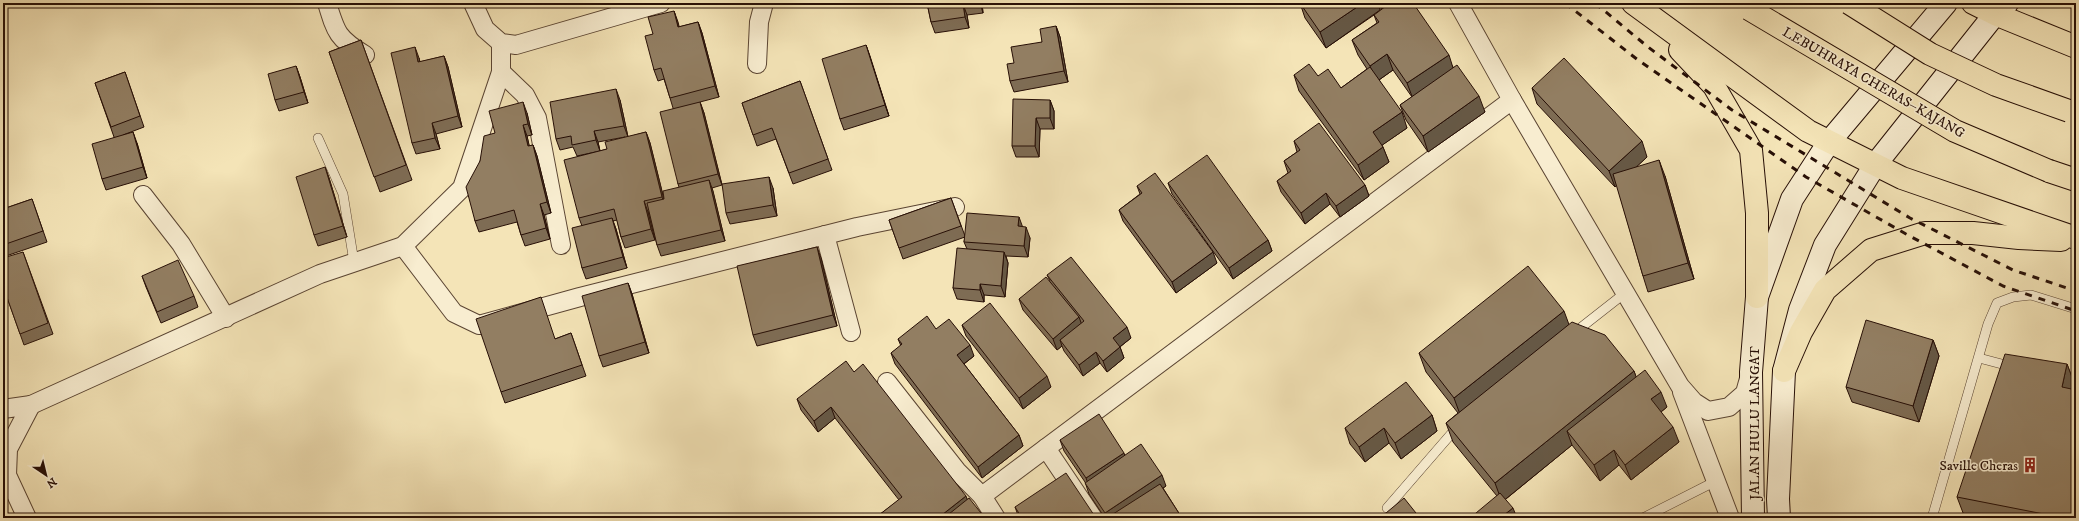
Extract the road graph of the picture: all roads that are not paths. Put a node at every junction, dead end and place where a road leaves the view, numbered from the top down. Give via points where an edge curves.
1 (327, 3) edge
2 (473, 3) edge
3 (661, 3) edge
4 (764, 3) edge
5 (1458, 3) edge
6 (1632, 3) edge
7 (1849, 3) edge
8 (1946, 3) edge
9 (1973, 3) edge
10 (1746, 6) edge
11 (2001, 9) edge
12 (501, 43) junction
13 (2076, 47) edge
14 (365, 55) edge
15 (757, 64) dead end
16 (501, 72) junction
17 (1512, 100) junction
18 (2072, 113) edge
19 (318, 138) dead end
20 (1829, 142) junction
21 (1875, 165) junction
22 (2076, 180) edge
23 (143, 194) dead end
24 (955, 207) edge
25 (825, 235) junction
26 (2076, 239) edge
27 (561, 245) dead end
28 (403, 246) junction
29 (354, 262) junction
30 (1625, 293) junction
31 (1757, 297) junction
32 (2076, 309) edge
33 (226, 318) junction
34 (851, 332) dead end
35 (1569, 337) edge
36 (1979, 358) junction
37 (2024, 370) edge
38 (1784, 371) junction
39 (1751, 372) junction
40 (888, 382) dead end
41 (1680, 386) junction
42 (31, 406) junction
43 (3, 409) edge
44 (1463, 421) edge
45 (1046, 448) junction
46 (1716, 481) junction
47 (982, 496) junction
48 (1387, 508) dead end
49 (27, 518) edge
50 (996, 518) edge
51 (1093, 518) edge
52 (1643, 518) edge
53 (1730, 518) edge
54 (1754, 518) edge
55 (1779, 518) edge
56 (1932, 518) edge

1 - 14 street via 334,28 346,44
2 - 12 street via 485,29
3 - 12 street via 516,45
4 - 15 street via 758,22
5 - 17 street
6 - 20 highway via 1808,131
6 - 31 highway via 1714,86 1751,150 1756,214
7 - 18 highway, bridge via 1930,54 1996,85
8 - 20 main road, JALAN HULU LANGAT
9 - 11 highway
10 - 22 highway, LEBUHRAYA CHERAS–KAJANG, bridge via 1956,131
11 - 13 highway
11 - 21 main road, JALAN HULU LANGAT
12 - 16 street
16 - 27 street via 525,95 536,118
16 - 28 street via 462,188
17 - 30 street
17 - 45 street
19 - 29 lane via 343,194
20 - 21 highway
20 - 31 main road, JALAN HULU LANGAT via 1792,199
21 - 26 highway via 1902,178
21 - 38 main road, JALAN HULU LANGAT via 1825,245 1800,310
23 - 33 street via 181,244
24 - 25 street
25 - 28 street via 479,325 454,314
25 - 34 street
26 - 38 highway via 1925,233 1871,250 1825,290 1801,332
28 - 29 street
29 - 33 street via 320,274
30 - 35 lane
30 - 41 street
31 - 39 main road, JALAN HULU LANGAT
32 - 36 lane via 2031,295 2013,297 1997,303 1988,324
33 - 42 street
36 - 37 lane
36 - 56 lane
38 - 55 main road, JALAN HULU LANGAT
39 - 41 street via 1745,393 1729,407 1708,410 1694,402
39 - 54 main road, JALAN HULU LANGAT
40 - 47 street via 957,471
41 - 46 street
42 - 43 street
42 - 49 street via 8,449 7,462 7,475
44 - 48 lane
45 - 47 street
45 - 51 street
46 - 52 lane
46 - 53 street
47 - 50 street

